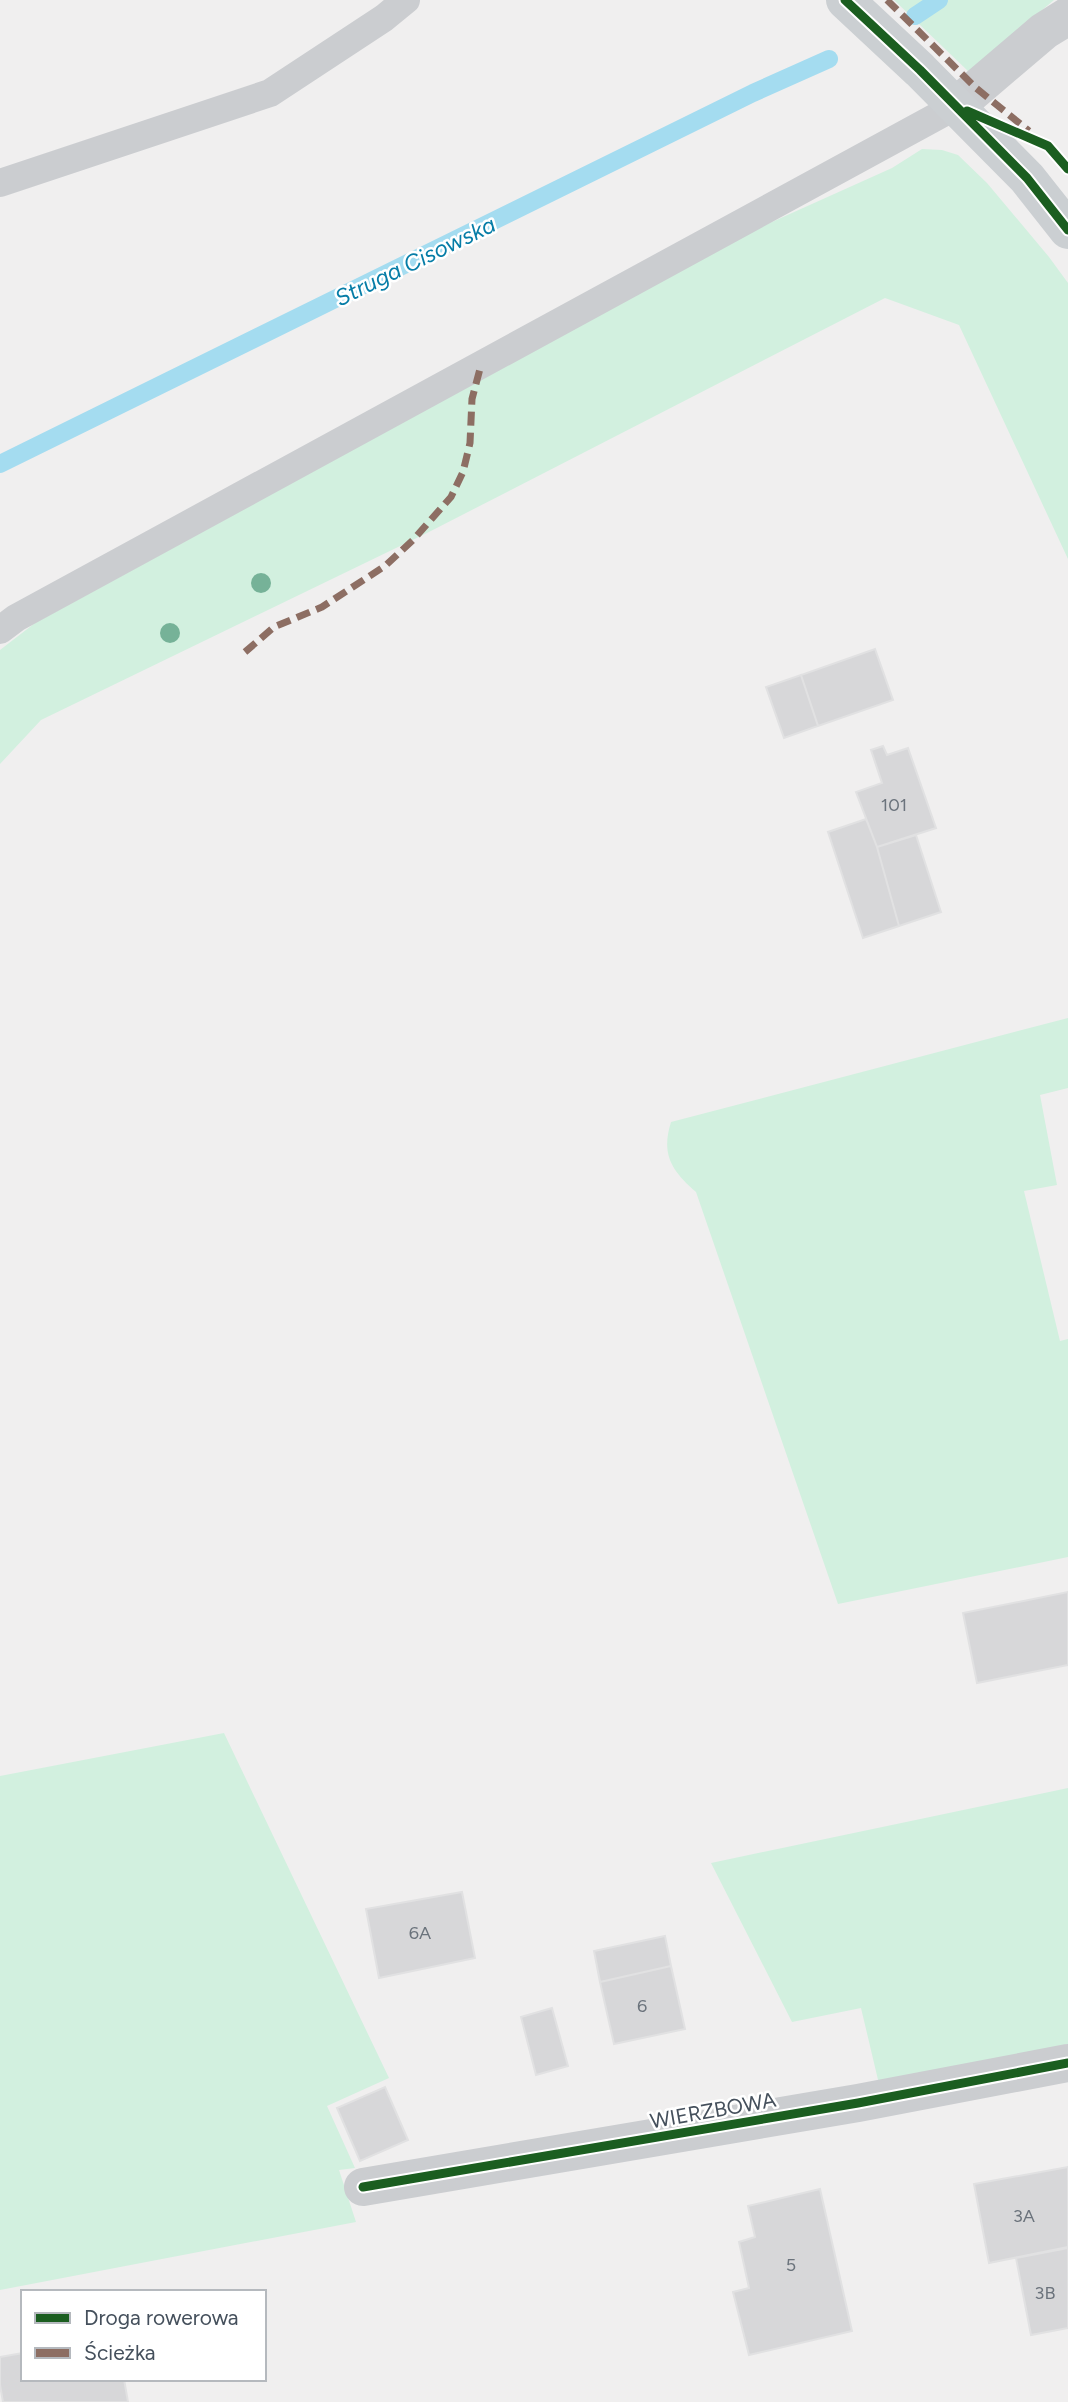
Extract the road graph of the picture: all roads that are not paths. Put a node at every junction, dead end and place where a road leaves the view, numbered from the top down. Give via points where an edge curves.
1 (406, 0) edge
2 (845, 0) edge
3 (1068, 16) edge
4 (956, 106) junction
5 (0, 183) edge
6 (1068, 230) edge
7 (0, 630) edge
8 (1068, 2063) edge
9 (363, 2187) dead end

1 - 5 lane via 270,93
2 - 4 street
3 - 4 street
4 - 6 street via 1027,178
4 - 7 lane
8 - 9 street, WIERZBOWA

